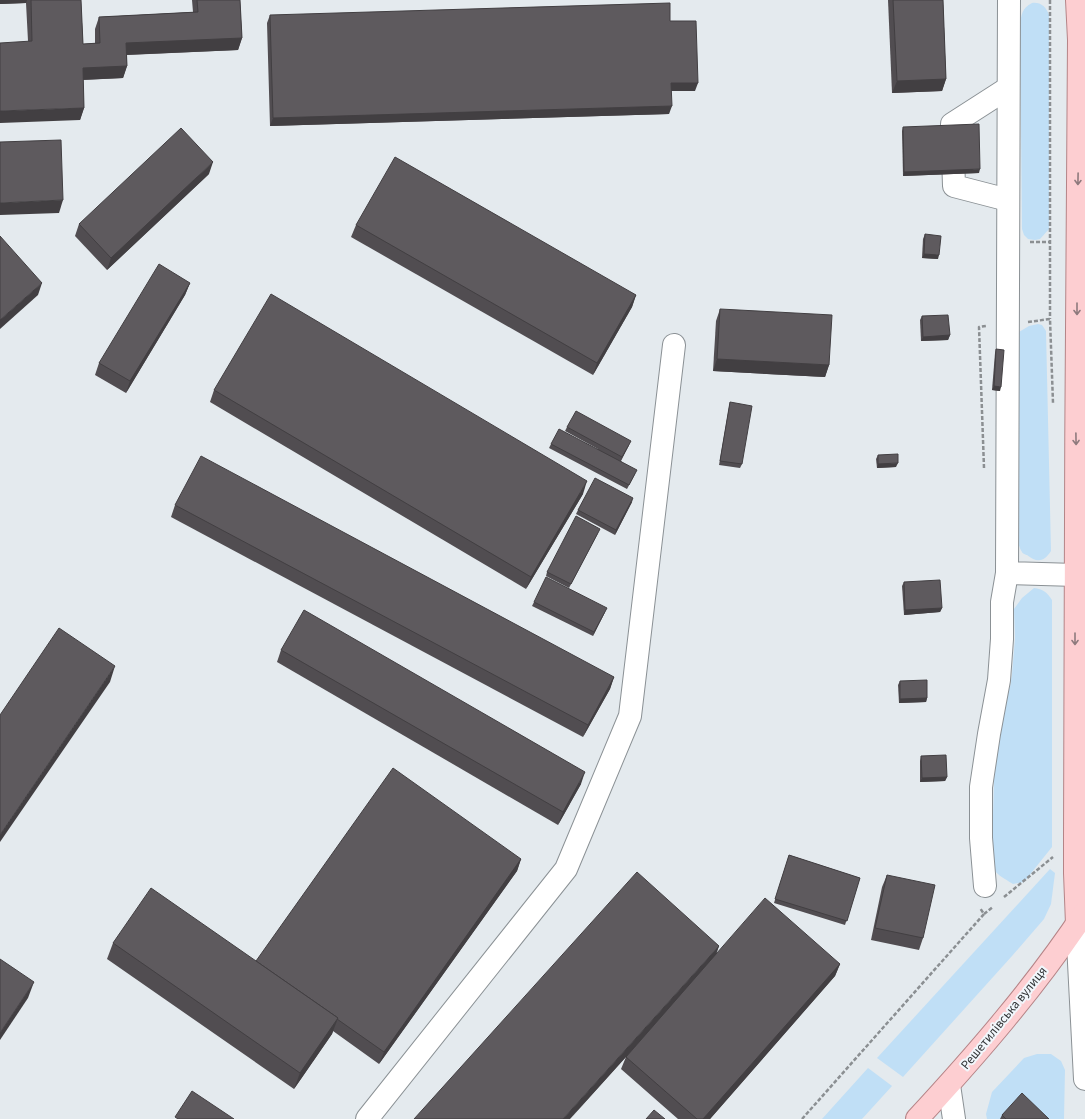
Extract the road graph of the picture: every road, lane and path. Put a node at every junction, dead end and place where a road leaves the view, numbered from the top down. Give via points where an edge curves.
1 (1009, 0) edge
2 (1050, 0) edge
3 (1078, 0) edge
4 (1082, 34) edge
5 (1008, 88) junction
6 (1008, 200) junction
7 (1050, 320) junction
8 (1008, 324) junction
9 (674, 345) dead end
10 (1053, 403) dead end
11 (984, 469) dead end
12 (1081, 490) edge
13 (1007, 573) junction
14 (1076, 575) junction
15 (1080, 605) edge
16 (1053, 857) dead end
17 (981, 895) joint
18 (1001, 900) dead end
19 (995, 905) dead end
20 (984, 914) junction
21 (1081, 918) edge
22 (1085, 1078) edge
23 (949, 1085) junction
24 (367, 1119) edge
25 (802, 1119) edge
26 (917, 1119) edge
27 (954, 1119) edge

1 - 5 street
2 - 7 path
3 - 4 main road
4 -> 12 main road via 1076,395
5 - 6 street
5 - 6 street via 952,124 954,186
6 - 8 street
7 - 8 path
7 - 10 path
8 - 11 path via 980,327
8 - 13 street
9 - 24 street via 630,716 566,870
12 - 14 main road
13 - 14 street
13 - 17 street via 1002,602 999,680 981,787
14 - 15 main road
15 -> 21 main road via 1075,853
16 - 18 path
17 - 20 path
19 - 20 path
20 - 25 path
21 - 22 street
21 - 23 main road, Решетилівська вулиця via 1034,983
23 - 26 main road, Решетилівська вулиця
23 - 27 street

